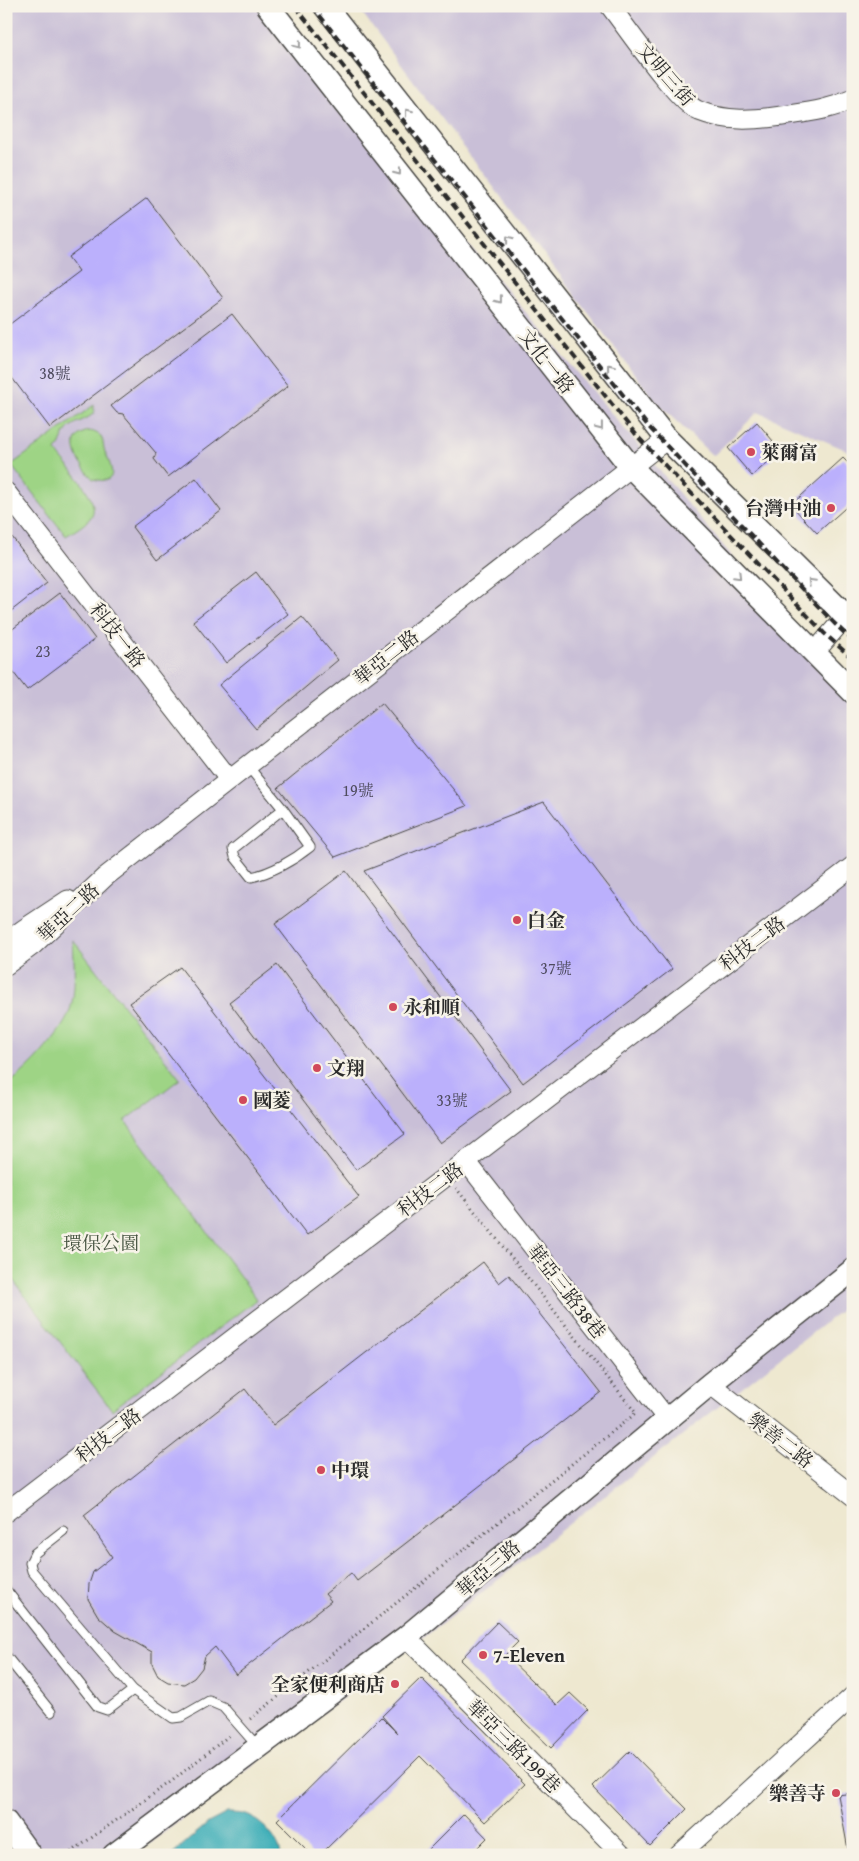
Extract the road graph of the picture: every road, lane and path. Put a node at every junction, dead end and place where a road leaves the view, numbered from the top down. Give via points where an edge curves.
1 (268, 6) edge
2 (324, 6) edge
3 (610, 6) edge
4 (853, 99) edge
5 (667, 439) junction
6 (630, 466) junction
7 (6, 492) edge
8 (850, 616) edge
9 (814, 653) junction
10 (853, 692) edge
11 (247, 765) junction
12 (229, 779) junction
13 (283, 809) junction
14 (853, 866) edge
15 (105, 876) junction
16 (6, 942) edge
17 (6, 965) edge
18 (466, 1161) junction
19 (455, 1187) dead end
20 (853, 1270) edge
21 (710, 1384) junction
22 (667, 1420) junction
23 (853, 1496) edge
24 (6, 1512) edge
25 (63, 1531) dead end
26 (6, 1590) edge
27 (406, 1637) junction
28 (6, 1656) edge
29 (134, 1690) junction
30 (853, 1696) edge
31 (52, 1712) dead end
32 (240, 1727) junction
33 (258, 1747) junction
34 (6, 1822) edge
35 (30, 1855) edge
36 (67, 1855) edge
37 (114, 1855) edge
38 (622, 1855) edge
39 (679, 1855) edge

1 -> 6 street, 文化一路
5 -> 2 street
3 - 4 street, 文明三街 via 675,90 697,110 727,120 762,119 834,108
5 - 6 street, 華亞二路
8 -> 5 street
6 -> 9 street, 文化一路
6 - 11 street, 華亞二路
7 - 12 street, 科技一路
8 - 9 street
9 - 10 street, 文化一路
11 - 12 street, 華亞二路
11 - 13 lane
12 - 15 street, 華亞二路
13 - 13 lane via 310,847 300,856 251,877 235,858 233,848
14 - 18 street, 科技二路
15 - 16 street, 華亞二路
15 - 17 street, 華亞二路 via 33,945
18 - 22 street, 華亞三路38巷
18 - 24 street, 科技二路
19 - 32 path via 636,1413
20 - 21 street, 華亞三路
21 - 22 street, 華亞三路
21 - 23 street, 樂善二路
22 - 27 street, 華亞三路
25 - 29 lane via 35,1553 30,1563 32,1571
26 - 29 lane via 98,1707 107,1710
27 - 33 street, 華亞三路
27 - 38 street, 華亞三路199巷
28 - 31 lane
29 - 32 lane via 173,1718 210,1701 223,1707
30 - 39 street
32 - 33 lane
32 - 36 path via 172,1781
33 - 37 street, 華亞三路
34 - 35 street

